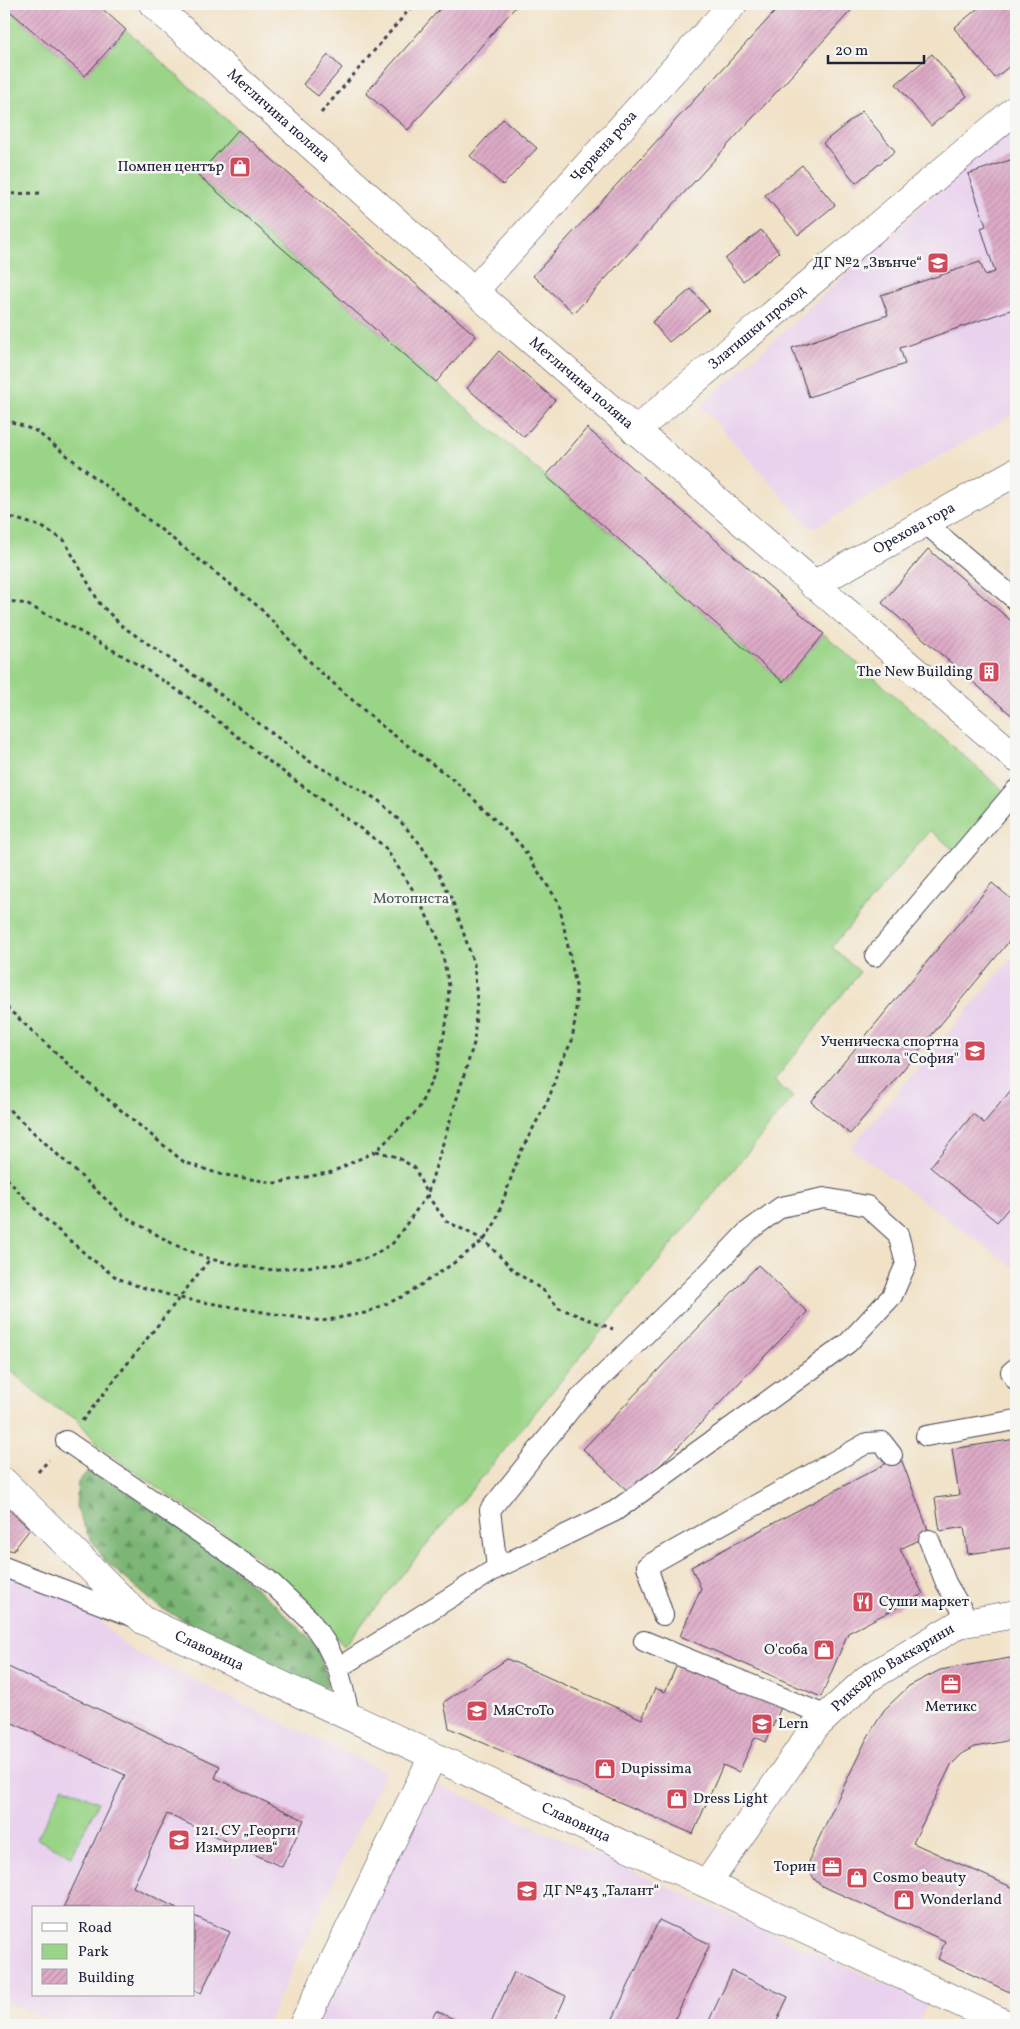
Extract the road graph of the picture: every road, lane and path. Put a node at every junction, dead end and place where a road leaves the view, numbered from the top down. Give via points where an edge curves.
1 (153, 4) edge
2 (414, 4) edge
3 (733, 4) edge
4 (1016, 109) edge
5 (301, 136) junction
6 (41, 193) dead end
7 (4, 194) edge
8 (474, 291) junction
9 (4, 419) edge
10 (635, 431) junction
11 (1016, 472) edge
12 (4, 515) edge
13 (925, 523) junction
14 (813, 585) junction
15 (4, 600) edge
16 (1016, 600) edge
17 (1016, 758) edge
18 (1016, 790) edge
19 (875, 956) dead end
20 (4, 1006) edge
21 (4, 1105) edge
22 (376, 1151) junction
23 (4, 1176) edge
24 (426, 1195) junction
25 (484, 1240) junction
26 (210, 1259) junction
27 (179, 1298) junction
28 (645, 1335) junction
29 (1016, 1368) edge
30 (1016, 1380) edge
31 (1016, 1420) edge
32 (926, 1436) dead end
33 (66, 1441) junction
34 (892, 1455) dead end
35 (10, 1489) edge
36 (929, 1540) dead end
37 (4, 1567) edge
38 (497, 1568) junction
39 (1016, 1614) edge
40 (664, 1615) dead end
41 (143, 1620) junction
42 (969, 1622) junction
43 (644, 1641) dead end
44 (338, 1668) junction
45 (827, 1716) junction
46 (350, 1717) junction
47 (433, 1756) junction
48 (707, 1884) junction
49 (303, 2025) edge
50 (1008, 2025) edge

1 - 5 street, Метличина поляна
2 - 5 path
3 - 8 street, Червена роза
4 - 10 street, Златишки проход
5 - 8 street, Метличина поляна
6 - 7 path
8 - 10 street, Метличина поляна
9 - 25 path via 36,431 259,607 316,668 382,726 456,782 520,844 559,903 576,986 572,1040 559,1066 550,1096 520,1153 495,1223
10 - 14 street, Метличина поляна
11 - 13 street, Орехова гора
12 - 24 path via 42,526 64,540 100,604 122,626 205,682 309,761 378,800 421,845 436,869 453,902 474,964 476,1008 474,1043
13 - 14 street, Орехова гора
13 - 16 lane
14 - 17 street, Метличина поляна
15 - 22 path via 26,604 139,665 185,695 384,846 415,892 440,942 449,986 447,1020 436,1071 418,1110
18 - 19 lane
20 - 22 path via 94,1088 184,1162 219,1174 276,1183 332,1172
21 - 26 path via 124,1216 175,1245
22 - 24 path via 415,1168
23 - 27 path via 44,1218 117,1278
24 - 25 path via 446,1221
24 - 26 path via 393,1243 370,1257 305,1269 266,1270
25 - 27 path via 404,1296 365,1313 322,1320
25 - 28 path via 514,1271 544,1291 559,1308 613,1328
26 - 27 path
27 - 33 path
28 - 38 lane via 578,1400 490,1510
28 - 38 lane via 748,1232 781,1207 824,1198 867,1206 898,1234 906,1264 892,1296 848,1343 615,1511
29 - 30 lane via 1011,1372
31 - 32 lane
33 - 35 path
33 - 44 lane via 267,1579 309,1619
34 - 40 lane via 882,1442 867,1443 647,1566
35 - 41 street, Славовица
36 - 42 lane via 946,1583
37 - 41 lane
38 - 44 lane
39 - 42 street, Риккардо Ваккарини
41 - 46 street, Славовица
42 - 45 street, Риккардо Ваккарини via 959,1624 867,1679
43 - 45 lane
44 - 46 lane
45 - 48 street, Риккардо Ваккарини via 815,1727
46 - 47 street, Славовица
47 - 48 street, Славовица
47 - 49 street
48 - 50 street, Славовица

